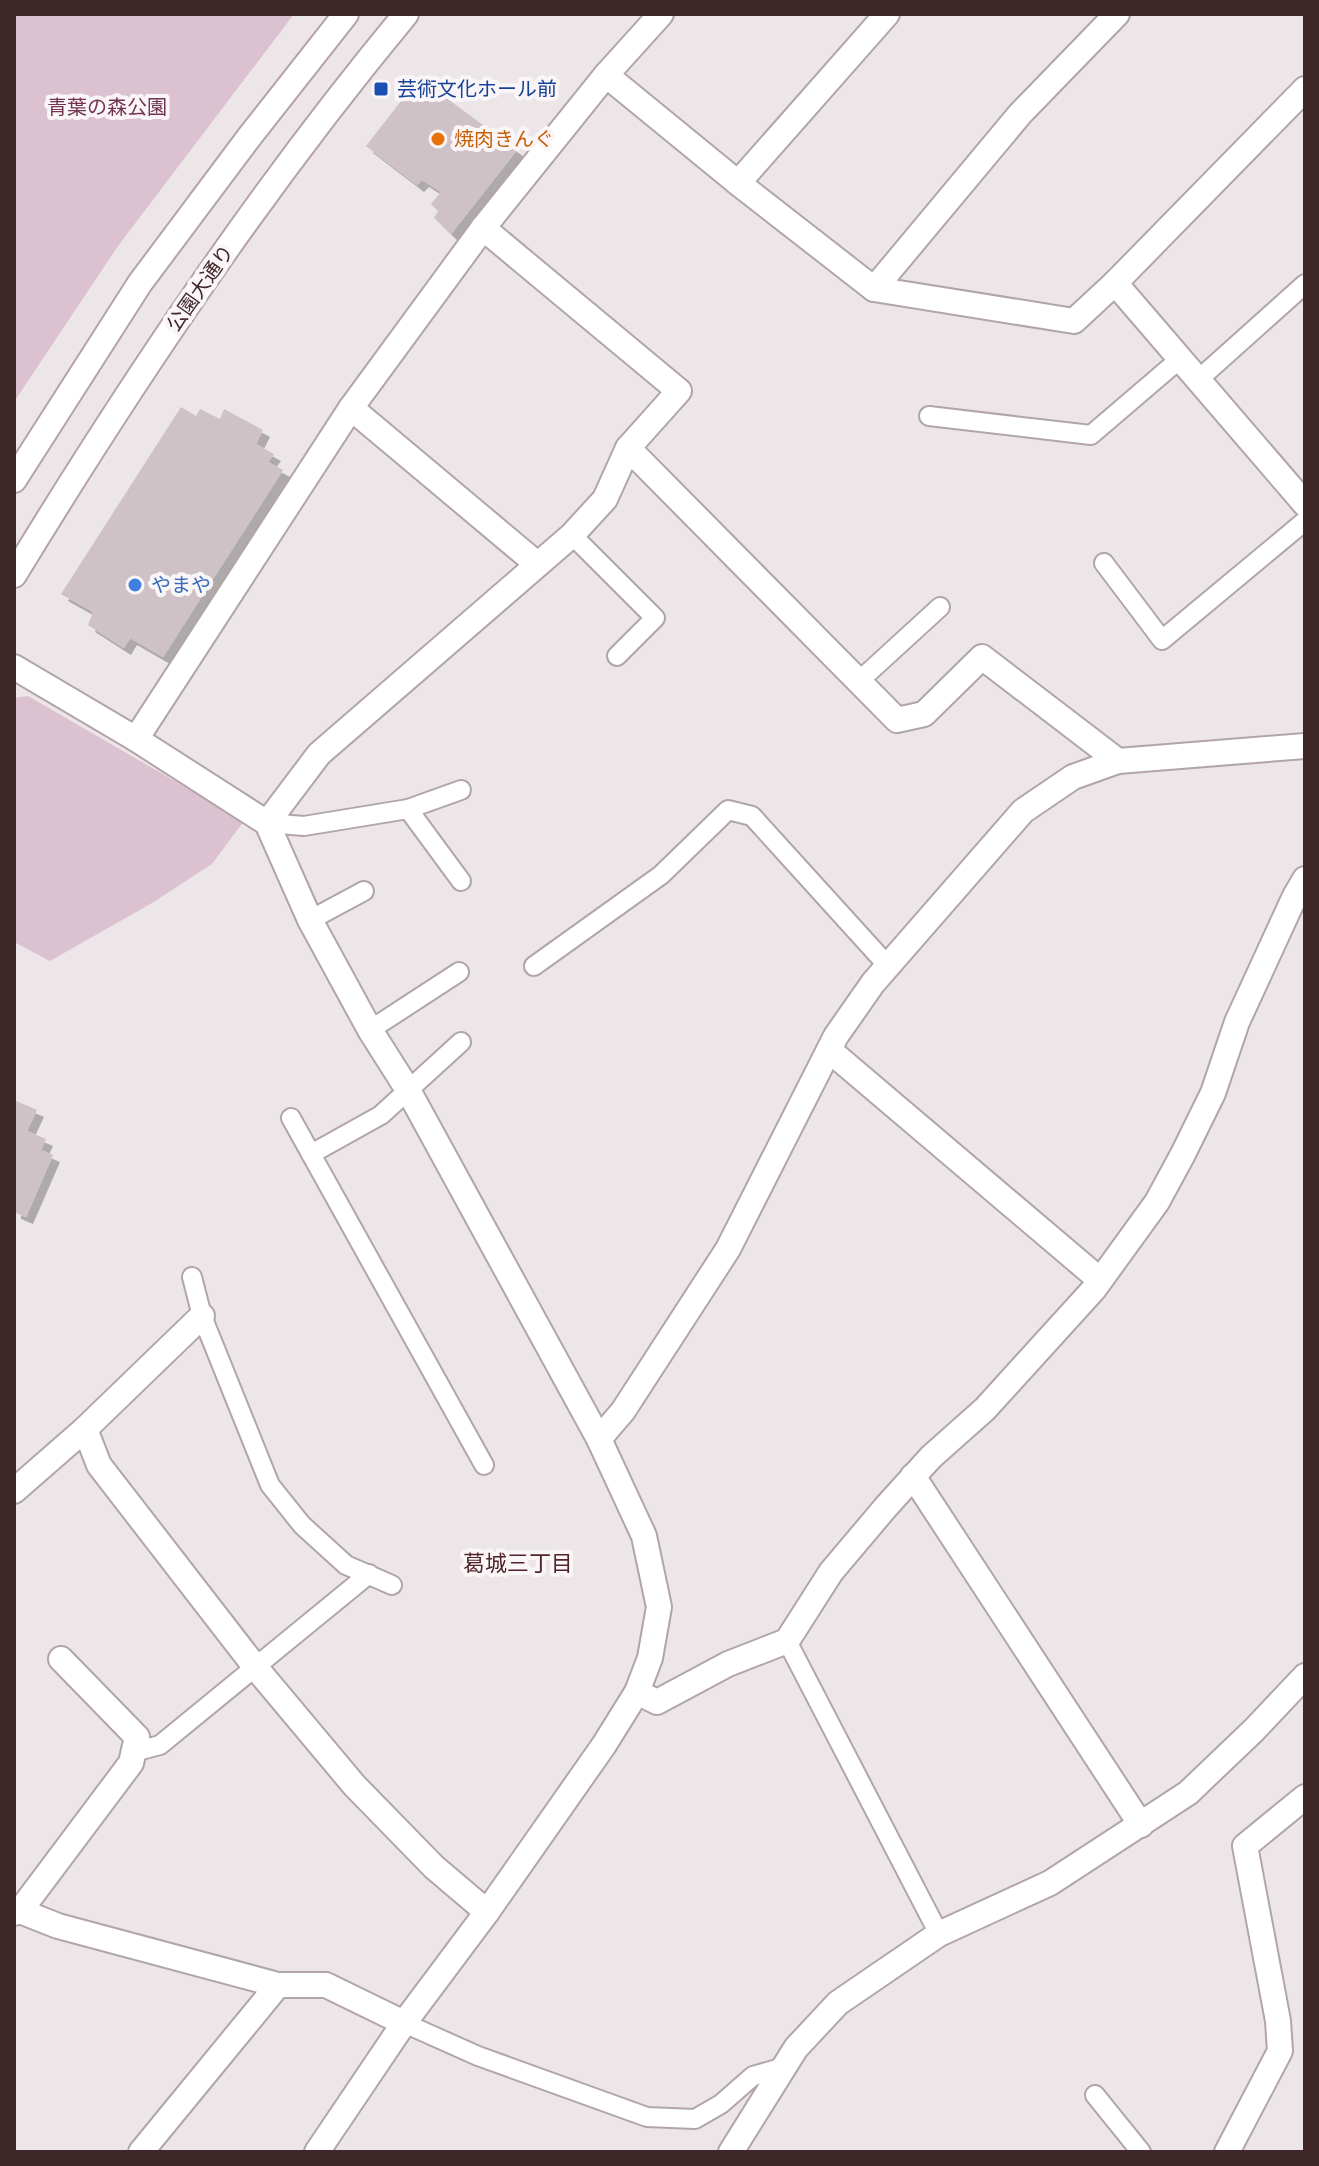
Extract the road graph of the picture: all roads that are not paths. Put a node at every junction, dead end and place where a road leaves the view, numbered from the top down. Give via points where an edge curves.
1 (346, 14) edge
2 (406, 14) edge
3 (661, 14) edge
4 (887, 14) edge
5 (1117, 14) edge
6 (606, 75) junction
7 (1305, 89) edge
8 (738, 183) junction
9 (483, 228) junction
10 (1115, 283) junction
11 (1305, 284) edge
12 (874, 289) junction
13 (1181, 358) junction
14 (1199, 379) junction
15 (351, 408) junction
16 (929, 416) dead end
17 (628, 448) junction
18 (14, 480) edge
19 (1305, 504) edge
20 (1305, 521) edge
21 (572, 535) junction
22 (1104, 563) dead end
23 (537, 564) junction
24 (14, 575) edge
25 (940, 607) dead end
26 (617, 656) dead end
27 (14, 667) edge
28 (858, 682) junction
29 (136, 739) junction
30 (1305, 746) edge
31 (1118, 761) junction
32 (461, 790) dead end
33 (408, 809) junction
34 (267, 823) junction
35 (1305, 879) edge
36 (461, 881) dead end
37 (364, 891) dead end
38 (310, 920) junction
39 (534, 966) dead end
40 (888, 966) junction
41 (459, 972) dead end
42 (370, 1030) junction
43 (461, 1042) dead end
44 (829, 1050) junction
45 (408, 1090) junction
46 (291, 1118) dead end
47 (311, 1154) junction
48 (192, 1277) dead end
49 (1100, 1280) junction
50 (202, 1316) junction
51 (85, 1429) junction
52 (599, 1439) junction
53 (484, 1465) dead end
54 (913, 1476) junction
55 (14, 1491) edge
56 (369, 1574) junction
57 (392, 1585) dead end
58 (787, 1641) junction
59 (61, 1659) dead end
60 (256, 1668) junction
61 (1305, 1676) edge
62 (637, 1692) junction
63 (134, 1752) junction
64 (1305, 1797) edge
65 (1141, 1825) junction
66 (17, 1912) edge
67 (487, 1912) junction
68 (939, 1934) junction
69 (278, 1985) junction
70 (404, 2023) junction
71 (784, 2067) junction
72 (1095, 2095) dead end
73 (141, 2152) edge
74 (317, 2152) edge
75 (731, 2152) edge
76 (1141, 2152) edge
77 (1227, 2152) edge

1 - 18 street via 140,283
2 - 24 street, 公園大通り via 267,191 184,309
3 - 6 street
4 - 8 street
5 - 12 street via 1020,114
6 - 8 street
6 - 9 street
7 - 10 street
8 - 12 street
9 - 15 street
9 - 17 street via 679,391
10 - 12 street via 1074,321
10 - 13 street
11 - 14 lane
13 - 14 street
13 - 16 lane via 1091,435
14 - 19 street
15 - 23 street
15 - 29 street
17 - 21 street via 605,499
17 - 28 street
20 - 22 lane via 1162,640
21 - 23 street
21 - 26 lane via 655,618
23 - 34 street via 319,754
25 - 28 lane
27 - 29 street
28 - 31 street via 897,720 924,714 982,657
29 - 34 street
30 - 31 street
31 - 40 street via 1073,777 1023,811
32 - 33 lane
33 - 34 lane via 304,826
33 - 36 lane
34 - 38 street
35 - 49 street via 1237,1022 1213,1093 1183,1154 1157,1202
37 - 38 lane
38 - 42 street
39 - 40 lane via 661,875 728,810 752,816
40 - 44 street
41 - 42 lane
42 - 45 street
43 - 45 lane
44 - 49 street
44 - 52 street via 728,1249 623,1411
45 - 47 lane via 381,1115
45 - 52 street
46 - 47 lane
47 - 53 lane
48 - 50 lane
49 - 54 street via 985,1409
50 - 51 street
50 - 56 lane via 270,1485 302,1525 346,1565
51 - 55 street
51 - 60 street via 99,1465
52 - 62 street via 644,1536 659,1607 650,1658
54 - 58 street via 831,1572
54 - 65 street
56 - 57 lane
56 - 60 lane
58 - 62 street via 728,1664 657,1702
58 - 68 lane
59 - 63 street via 137,1737
60 - 63 lane via 160,1745
60 - 67 street via 354,1785 434,1867
61 - 65 street via 1188,1793
62 - 67 street
63 - 66 street via 131,1763
64 - 77 street via 1245,1846 1280,2051
65 - 68 street via 1050,1883
66 - 69 street
67 - 70 street
68 - 71 street via 838,2003
69 - 70 street via 326,1985
69 - 73 street
70 - 71 lane via 478,2056 647,2117 695,2119 753,2076
70 - 74 street
71 - 75 street
72 - 76 lane

